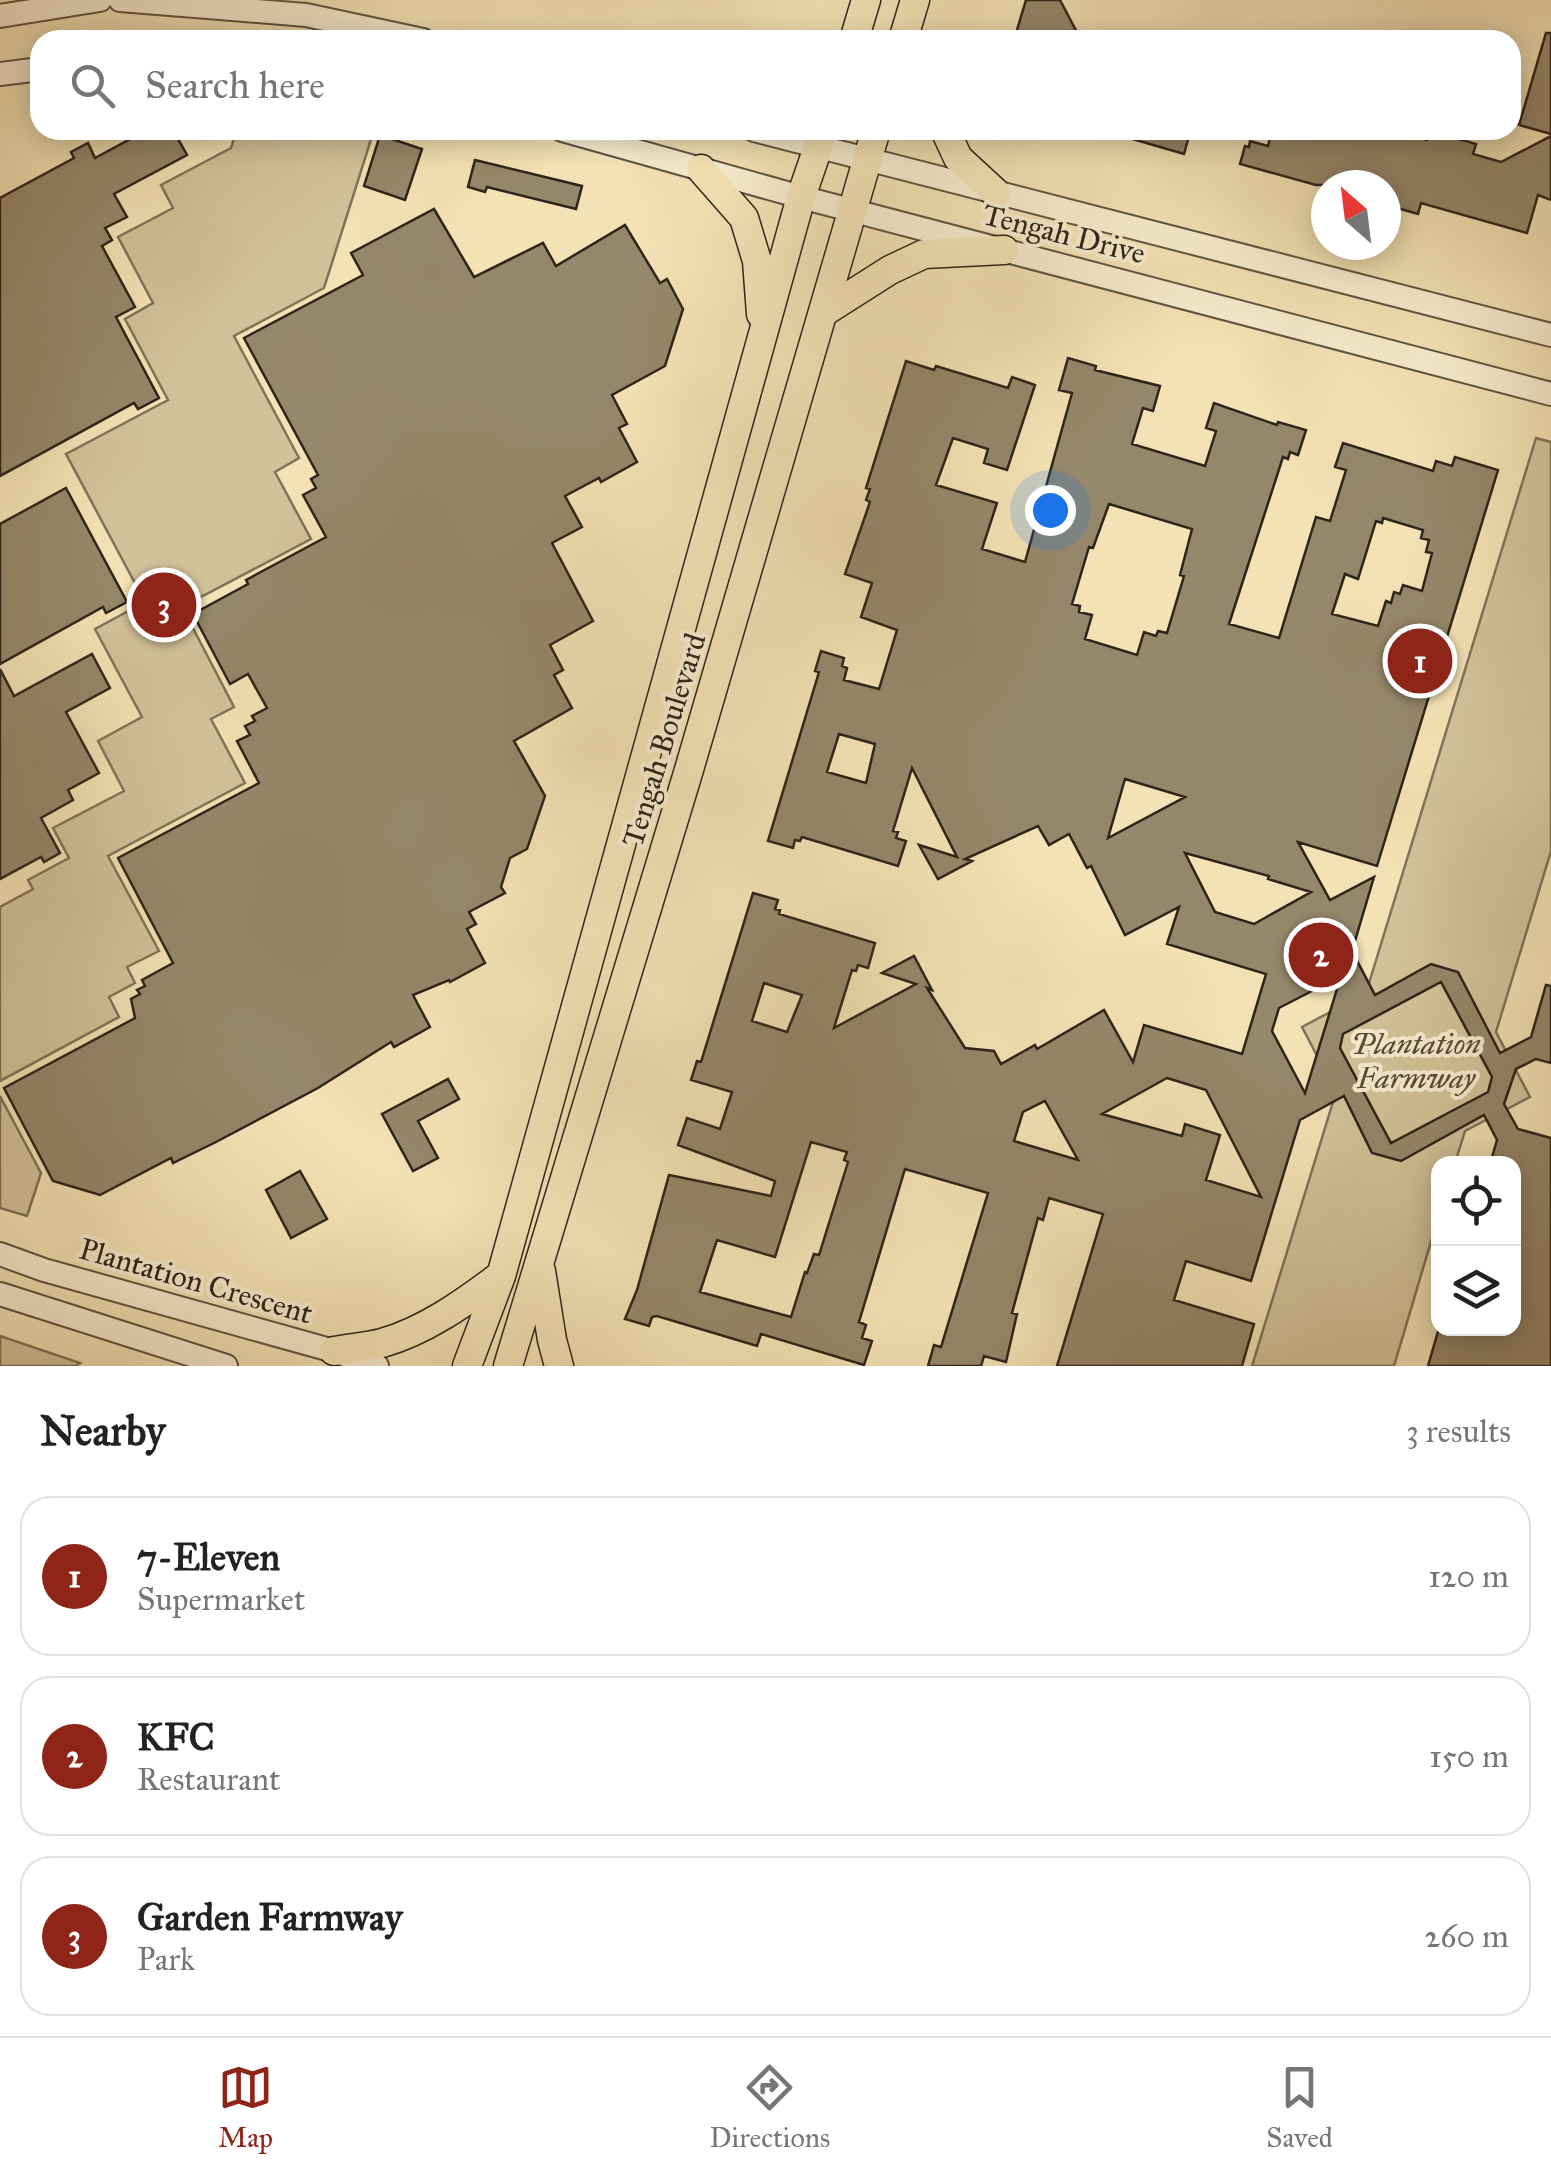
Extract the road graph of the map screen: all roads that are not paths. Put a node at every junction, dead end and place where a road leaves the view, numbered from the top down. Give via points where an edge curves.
1 (100, 0) edge
2 (120, 0) edge
3 (866, 0) edge
4 (913, 6) edge
5 (0, 16) edge
6 (376, 30) edge
7 (855, 30) edge
8 (905, 30) edge
9 (30, 70) edge
10 (0, 74) edge
11 (598, 140) edge
12 (821, 140) edge
13 (823, 140) edge
14 (873, 140) edge
15 (949, 140) edge
16 (866, 160) junction
17 (701, 169) junction
18 (996, 193) junction
19 (802, 198) junction
20 (852, 210) junction
21 (1004, 250) junction
22 (824, 312) junction
23 (1551, 335) edge
24 (763, 336) junction
25 (1551, 394) edge
26 (0, 1254) edge
27 (540, 1265) junction
28 (501, 1276) junction
29 (0, 1294) edge
30 (334, 1351) junction
31 (226, 1366) edge
32 (376, 1366) edge
33 (467, 1366) edge
34 (508, 1366) edge
35 (560, 1366) edge

1 - 5 street
2 - 6 street via 306,15
3 - 7 main road
4 - 8 main road
9 - 10 street
11 - 17 street, Tengah Drive
12 - 19 main road, Tengah Boulevard
13 - 16 street, Tengah Drive
14 - 16 main road, Tengah Boulevard
15 - 18 main road via 958,158
16 - 18 street, Tengah Drive
16 - 20 main road, Tengah Boulevard
17 - 19 street, Tengah Drive
17 - 24 main road via 744,218 757,261
18 - 23 street, Tengah Drive
19 - 20 street, Tengah Drive
19 - 24 main road, Tengah Boulevard
20 - 21 street, Tengah Drive
20 - 22 main road, Tengah Boulevard
21 - 22 main road via 924,254
21 - 25 street, Tengah Drive
22 - 27 main road, Tengah Boulevard
24 - 28 main road, Tengah Boulevard
26 - 30 street, Plantation Crescent
27 - 34 main road, Tengah Boulevard
27 - 35 main road
28 - 30 main road via 414,1329
28 - 33 main road, Tengah Boulevard
29 - 31 street
30 - 32 street, Plantation Crescent

